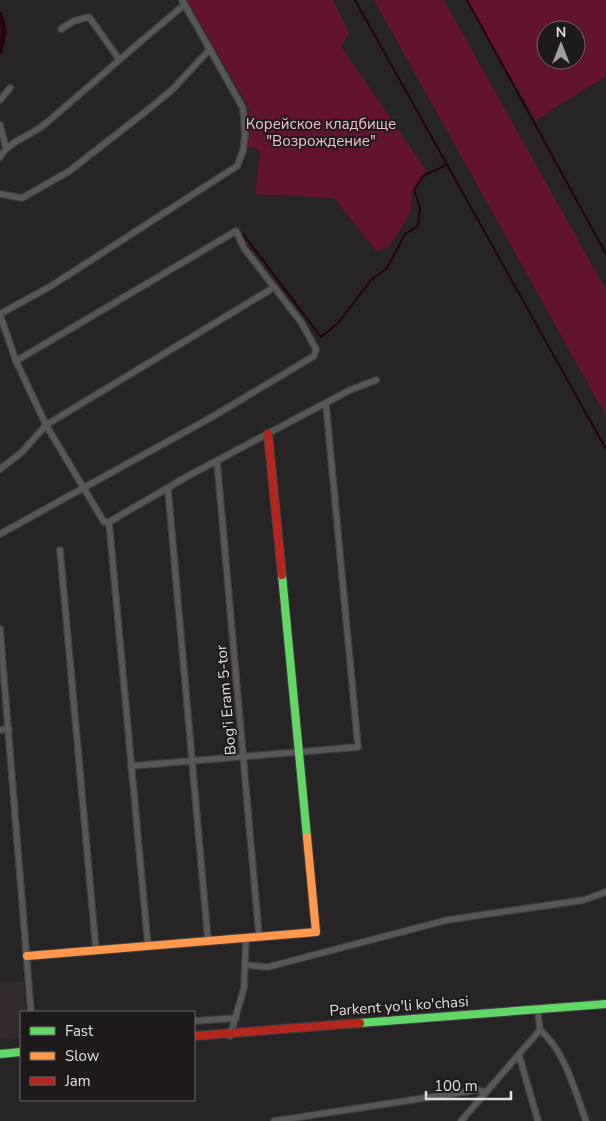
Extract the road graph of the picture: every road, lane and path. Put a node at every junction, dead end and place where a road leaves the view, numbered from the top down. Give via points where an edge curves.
1 (183, 3) edge
2 (61, 29) dead end
3 (210, 49) junction
4 (119, 59) junction
5 (10, 88) dead end
6 (0, 100) edge
7 (0, 125) edge
8 (6, 148) junction
9 (0, 157) edge
10 (0, 194) edge
11 (273, 288) junction
12 (0, 315) edge
13 (16, 360) junction
14 (376, 380) dead end
15 (326, 404) junction
16 (46, 425) junction
17 (268, 434) junction
18 (217, 461) junction
19 (0, 469) edge
20 (84, 487) junction
21 (168, 489) junction
22 (109, 522) junction
23 (0, 534) edge
24 (60, 550) dead end
25 (0, 629) edge
26 (1, 650) edge
27 (9, 729) junction
28 (0, 730) edge
29 (300, 752) junction
30 (243, 757) junction
31 (192, 761) junction
32 (131, 766) junction
33 (606, 892) edge
34 (259, 936) junction
35 (246, 938) junction
36 (208, 941) junction
37 (148, 946) junction
38 (96, 950) junction
39 (27, 956) junction
40 (246, 965) junction
41 (606, 1004) edge
42 (606, 1008) edge
43 (31, 1011) edge
44 (538, 1013) junction
45 (236, 1018) junction
46 (195, 1021) edge
47 (540, 1030) junction
48 (231, 1035) junction
49 (195, 1037) edge
50 (20, 1048) edge
51 (0, 1049) edge
52 (20, 1052) edge
53 (0, 1054) edge
54 (519, 1055) junction
55 (486, 1092) junction
56 (467, 1114) junction
57 (274, 1121) edge
58 (461, 1121) edge
59 (469, 1121) edge
60 (538, 1121) edge
61 (586, 1121) edge

1 - 3 street
1 - 4 street
2 - 4 street via 89,17
3 - 10 street via 173,89 68,172 22,198
3 - 12 street via 244,114 243,151 237,166 75,271
4 - 8 street via 44,125
5 - 6 street
7 - 8 street
8 - 9 street
11 - 13 street via 236,232
11 - 16 street
11 - 20 street via 315,344 314,356 212,417
12 - 13 street
13 - 16 street
14 - 15 street
15 - 17 street
15 - 29 street via 358,747
16 - 19 street via 22,452
16 - 20 street
17 - 18 street
17 - 29 street
18 - 21 street
18 - 30 street, Bog'i Eram 5-tor
20 - 22 street via 104,522
20 - 23 street
21 - 22 street
21 - 31 street
22 - 32 street
24 - 38 street
25 - 26 street
26 - 27 street
27 - 28 street
27 - 39 street
29 - 30 street
29 - 34 street via 316,932
30 - 31 street
30 - 34 street, Bog'i Eram 5-tor
31 - 32 street
31 - 36 street
32 - 37 street
33 - 40 street via 584,900 447,920 268,967
34 - 35 street
35 - 36 street
35 - 40 street
36 - 37 street
37 - 38 street
38 - 39 street
39 - 43 street
40 - 45 street
41 - 48 street, Parkent yo'li ko'chasi
42 - 44 street, Parkent yo'li ko'chasi
44 - 47 street
44 - 48 street, Parkent yo'li ko'chasi
45 - 46 street
45 - 48 street
47 - 54 street
47 - 61 street via 548,1036 559,1055
48 - 49 street, Parkent yo'li ko'chasi
50 - 51 street
52 - 53 street
54 - 55 street
54 - 60 street
55 - 56 street
55 - 57 street via 477,1090
56 - 58 street
56 - 59 street

